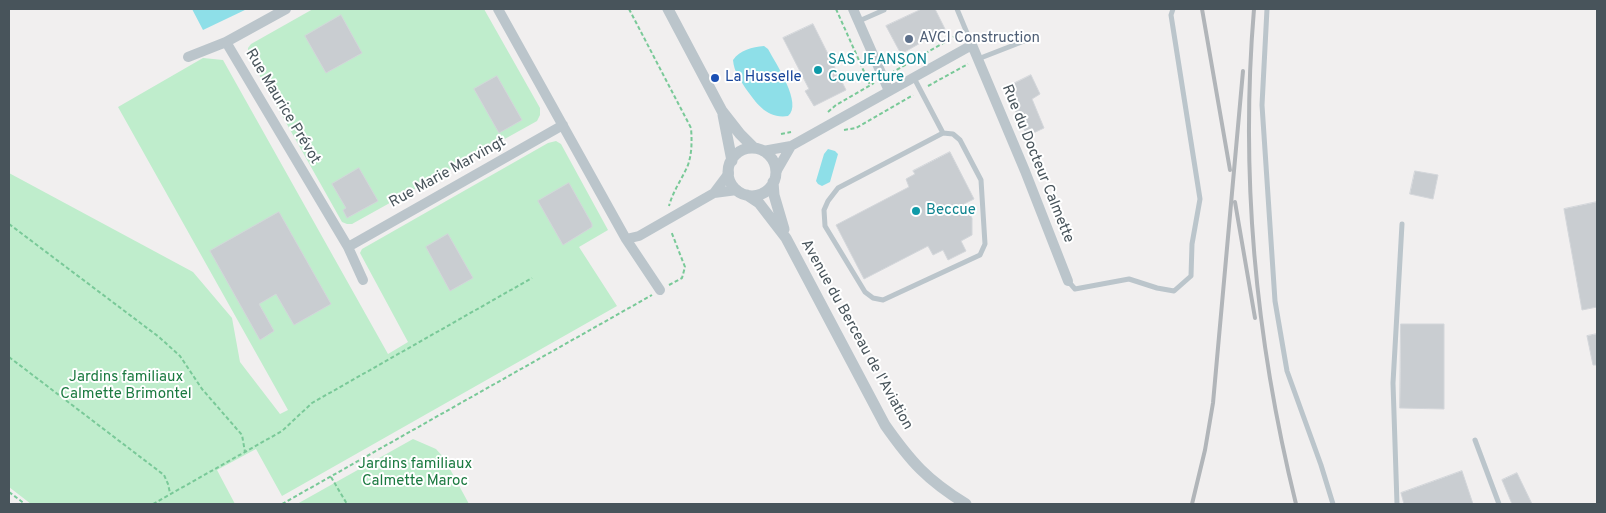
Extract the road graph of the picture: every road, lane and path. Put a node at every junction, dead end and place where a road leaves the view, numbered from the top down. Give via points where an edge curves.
1 (286, 9) edge
2 (498, 9) edge
3 (629, 9) edge
4 (668, 9) edge
5 (836, 9) edge
6 (853, 9) edge
7 (957, 9) edge
8 (1173, 9) edge
9 (1267, 9) edge
10 (884, 10) edge
11 (859, 21) junction
12 (1037, 36) dead end
13 (226, 42) junction
14 (972, 45) junction
15 (188, 57) dead end
16 (978, 59) junction
17 (914, 77) junction
18 (870, 85) dead end
19 (890, 91) junction
20 (921, 91) junction
21 (722, 111) junction
22 (563, 125) junction
23 (839, 130) dead end
24 (942, 132) junction
25 (791, 146) junction
26 (759, 150) junction
27 (732, 161) junction
28 (728, 173) junction
29 (774, 177) junction
30 (742, 192) junction
31 (714, 193) junction
32 (675, 214) junction
33 (9, 224) edge
34 (1402, 224) dead end
35 (786, 238) junction
36 (626, 239) junction
37 (348, 247) junction
38 (532, 278) dead end
39 (363, 280) dead end
40 (1068, 281) joint
41 (660, 290) junction
42 (9, 356) edge
43 (1475, 440) dead end
44 (245, 452) junction
45 (331, 477) junction
46 (9, 492) edge
47 (170, 493) junction
48 (25, 504) edge
49 (153, 504) edge
50 (282, 504) edge
51 (347, 504) edge
52 (966, 504) edge
53 (1333, 504) edge
54 (1397, 504) edge
55 (1498, 504) edge

1 - 13 street, Rue Maurice Prévot
2 - 22 street
3 - 32 path via 691,128 688,164 669,206
4 - 21 street
5 - 18 path
6 - 11 street
7 - 14 lane
8 - 40 lane via 1171,16 1200,199 1192,244 1191,276 1174,291 1129,279 1075,289
9 - 53 lane via 1262,105 1275,301 1287,371
10 - 11 lane
11 - 19 street
12 - 16 lane
13 - 15 street
13 - 37 street, Rue Maurice Prévot
14 - 16 street, Rue du Docteur Calmette
14 - 17 street
16 - 20 path
16 - 40 street, Rue du Docteur Calmette
17 - 19 street
17 - 20 lane
19 - 25 street
20 - 23 path via 856,128
20 - 24 lane
21 - 26 street via 740,134
21 - 27 street
22 - 36 street
22 - 37 street, Rue Marie Marvingt
24 - 24 lane via 838,188 824,210 825,226 864,292 873,298 883,300 980,254 985,244 981,180 960,140 953,134
25 - 26 street
25 - 29 street
26 - 27 street via 742,150
26 - 29 street via 772,158
27 - 28 street
28 - 30 street via 729,180
28 - 31 street
29 - 30 street via 764,192
29 - 35 street, Avenue du Berceau de l'Aviation via 775,201
30 - 31 street
30 - 35 street, Avenue du Berceau de l'Aviation via 759,203
31 - 32 street
32 - 36 street via 639,236
32 - 41 path via 671,230 685,267 682,278
33 - 44 path via 180,356 202,389 242,435
34 - 54 lane via 1393,383
35 - 52 street, Avenue du Berceau de l'Aviation via 885,425 922,473
36 - 41 street
37 - 39 street, Rue Maurice Prévot
38 - 44 path via 312,403 282,431
41 - 45 path
42 - 47 path via 164,475
43 - 55 lane
44 - 47 path
45 - 50 path
45 - 51 path
46 - 48 path
47 - 49 path

